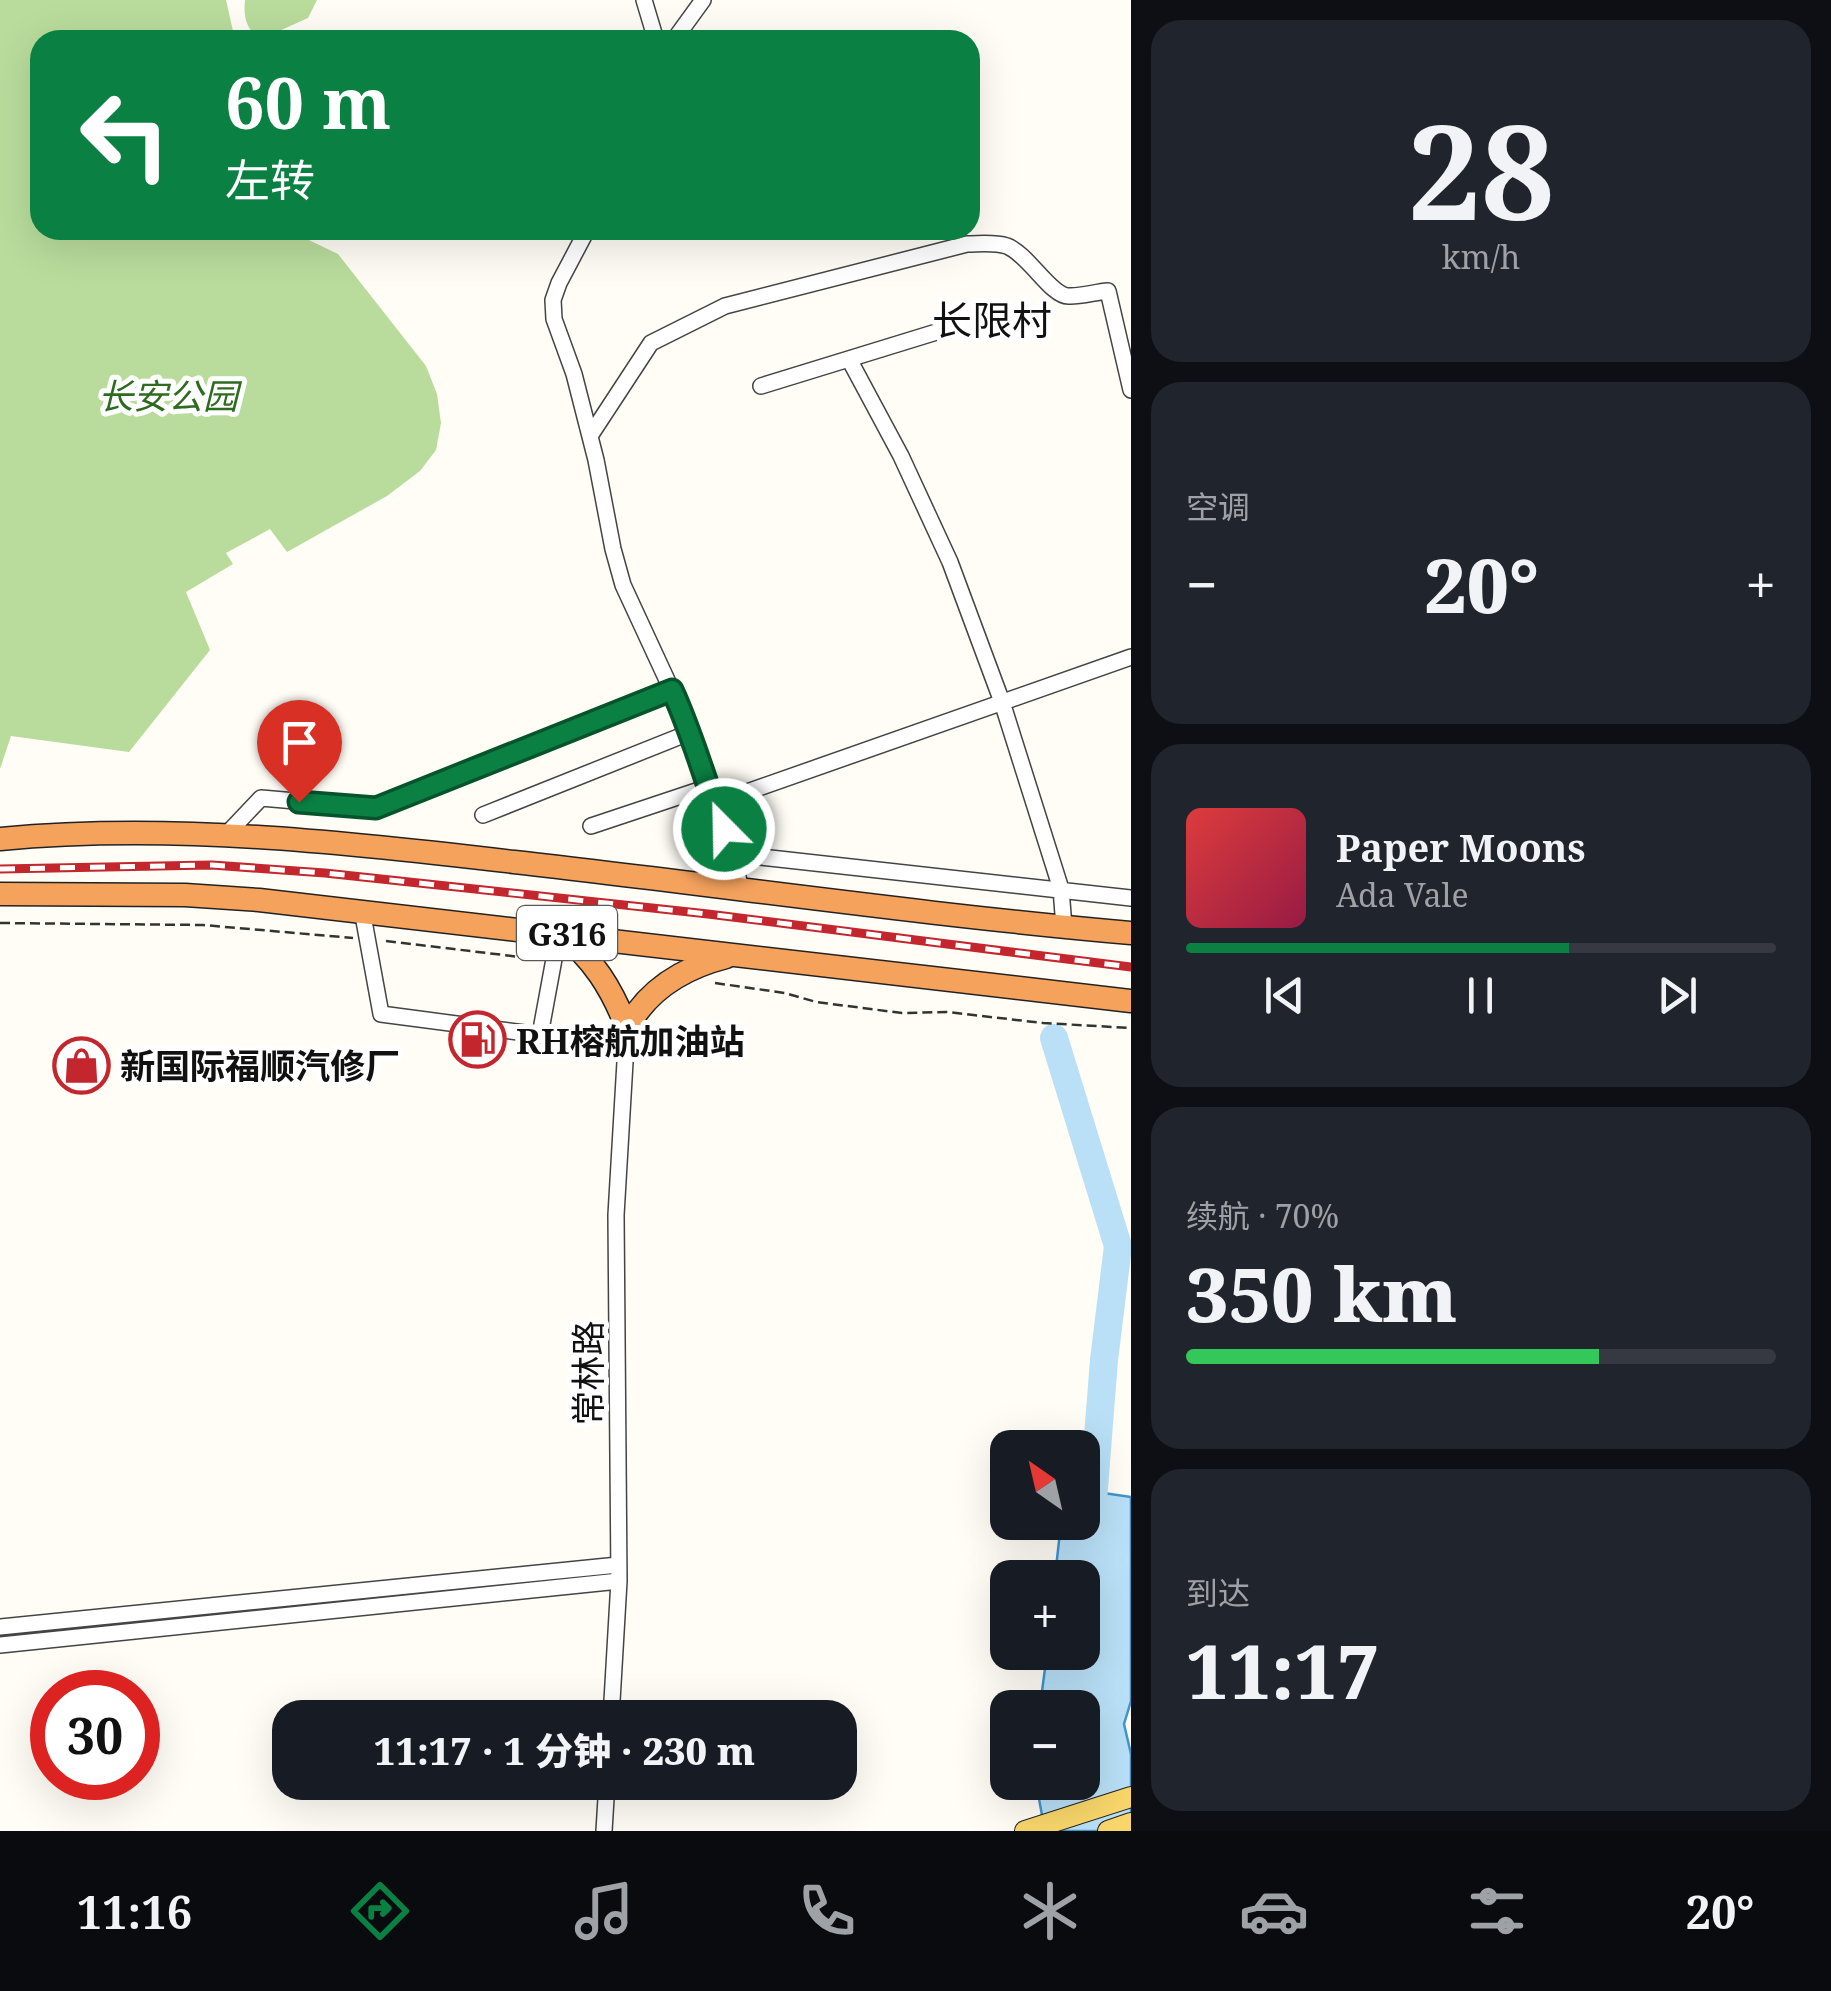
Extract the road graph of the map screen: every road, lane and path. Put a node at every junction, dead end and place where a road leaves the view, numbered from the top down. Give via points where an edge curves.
1 (644, 0) edge
2 (703, 0) edge
3 (653, 30) edge
4 (681, 30) edge
5 (582, 240) edge
6 (944, 330) dead end
7 (849, 359) junction
8 (760, 386) dead end
9 (1131, 390) edge
10 (590, 436) junction
11 (1131, 658) edge
12 (672, 690) junction
13 (1002, 702) junction
14 (691, 732) junction
15 (705, 788) junction
16 (713, 804) junction
17 (483, 815) dead end
18 (591, 826) dead end
19 (225, 836) junction
20 (0, 839) edge
21 (734, 854) junction
22 (740, 888) junction
23 (1061, 889) junction
24 (0, 894) edge
25 (1131, 898) edge
26 (362, 910) junction
27 (0, 923) edge
28 (1064, 927) junction
29 (560, 932) junction
30 (1131, 933) edge
31 (367, 940) junction
32 (736, 954) junction
33 (554, 961) junction
34 (711, 982) dead end
35 (1131, 1001) edge
36 (627, 1028) junction
37 (1131, 1028) edge
38 (618, 1573) junction
39 (0, 1626) edge
40 (0, 1645) edge
41 (611, 1700) edge
42 (1131, 1797) edge
43 (606, 1800) edge
44 (1131, 1824) edge
45 (1028, 1830) edge
46 (604, 1831) edge
47 (1108, 1831) edge

1 - 3 street
2 - 4 street
5 - 10 street via 553,300
6 - 7 street
7 - 8 street
7 - 13 street via 950,562
9 - 10 street via 1108,291 1066,297 1008,247 967,244 724,306 662,335
10 - 12 street via 623,585
11 - 13 street
12 - 14 street
12 - 19 street via 376,808 261,798
13 - 16 street
13 - 23 street
14 - 15 street
14 - 17 street
15 - 16 street
15 - 18 street
16 - 21 street
19 - 20 highway, G316
19 - 22 highway, G316 via 369,845
21 - 22 street
21 - 23 street
22 - 28 highway, G316
23 - 25 street
23 - 28 street
24 - 26 highway, G316 via 185,895
26 - 29 highway, G316
26 - 31 street
27 - 31 path via 203,925
28 - 30 highway, G316
29 - 32 highway, G316
29 - 33 street
29 - 36 highway via 605,980
31 - 33 path
31 - 33 street via 382,1014 540,1035
32 - 35 highway, G316
32 - 36 highway via 668,980
34 - 37 path via 902,1013
36 - 38 street, 常林路 via 616,1216
38 - 39 street
38 - 40 street
38 - 41 street, 常林路
42 - 45 main road
43 - 46 street
44 - 47 main road

